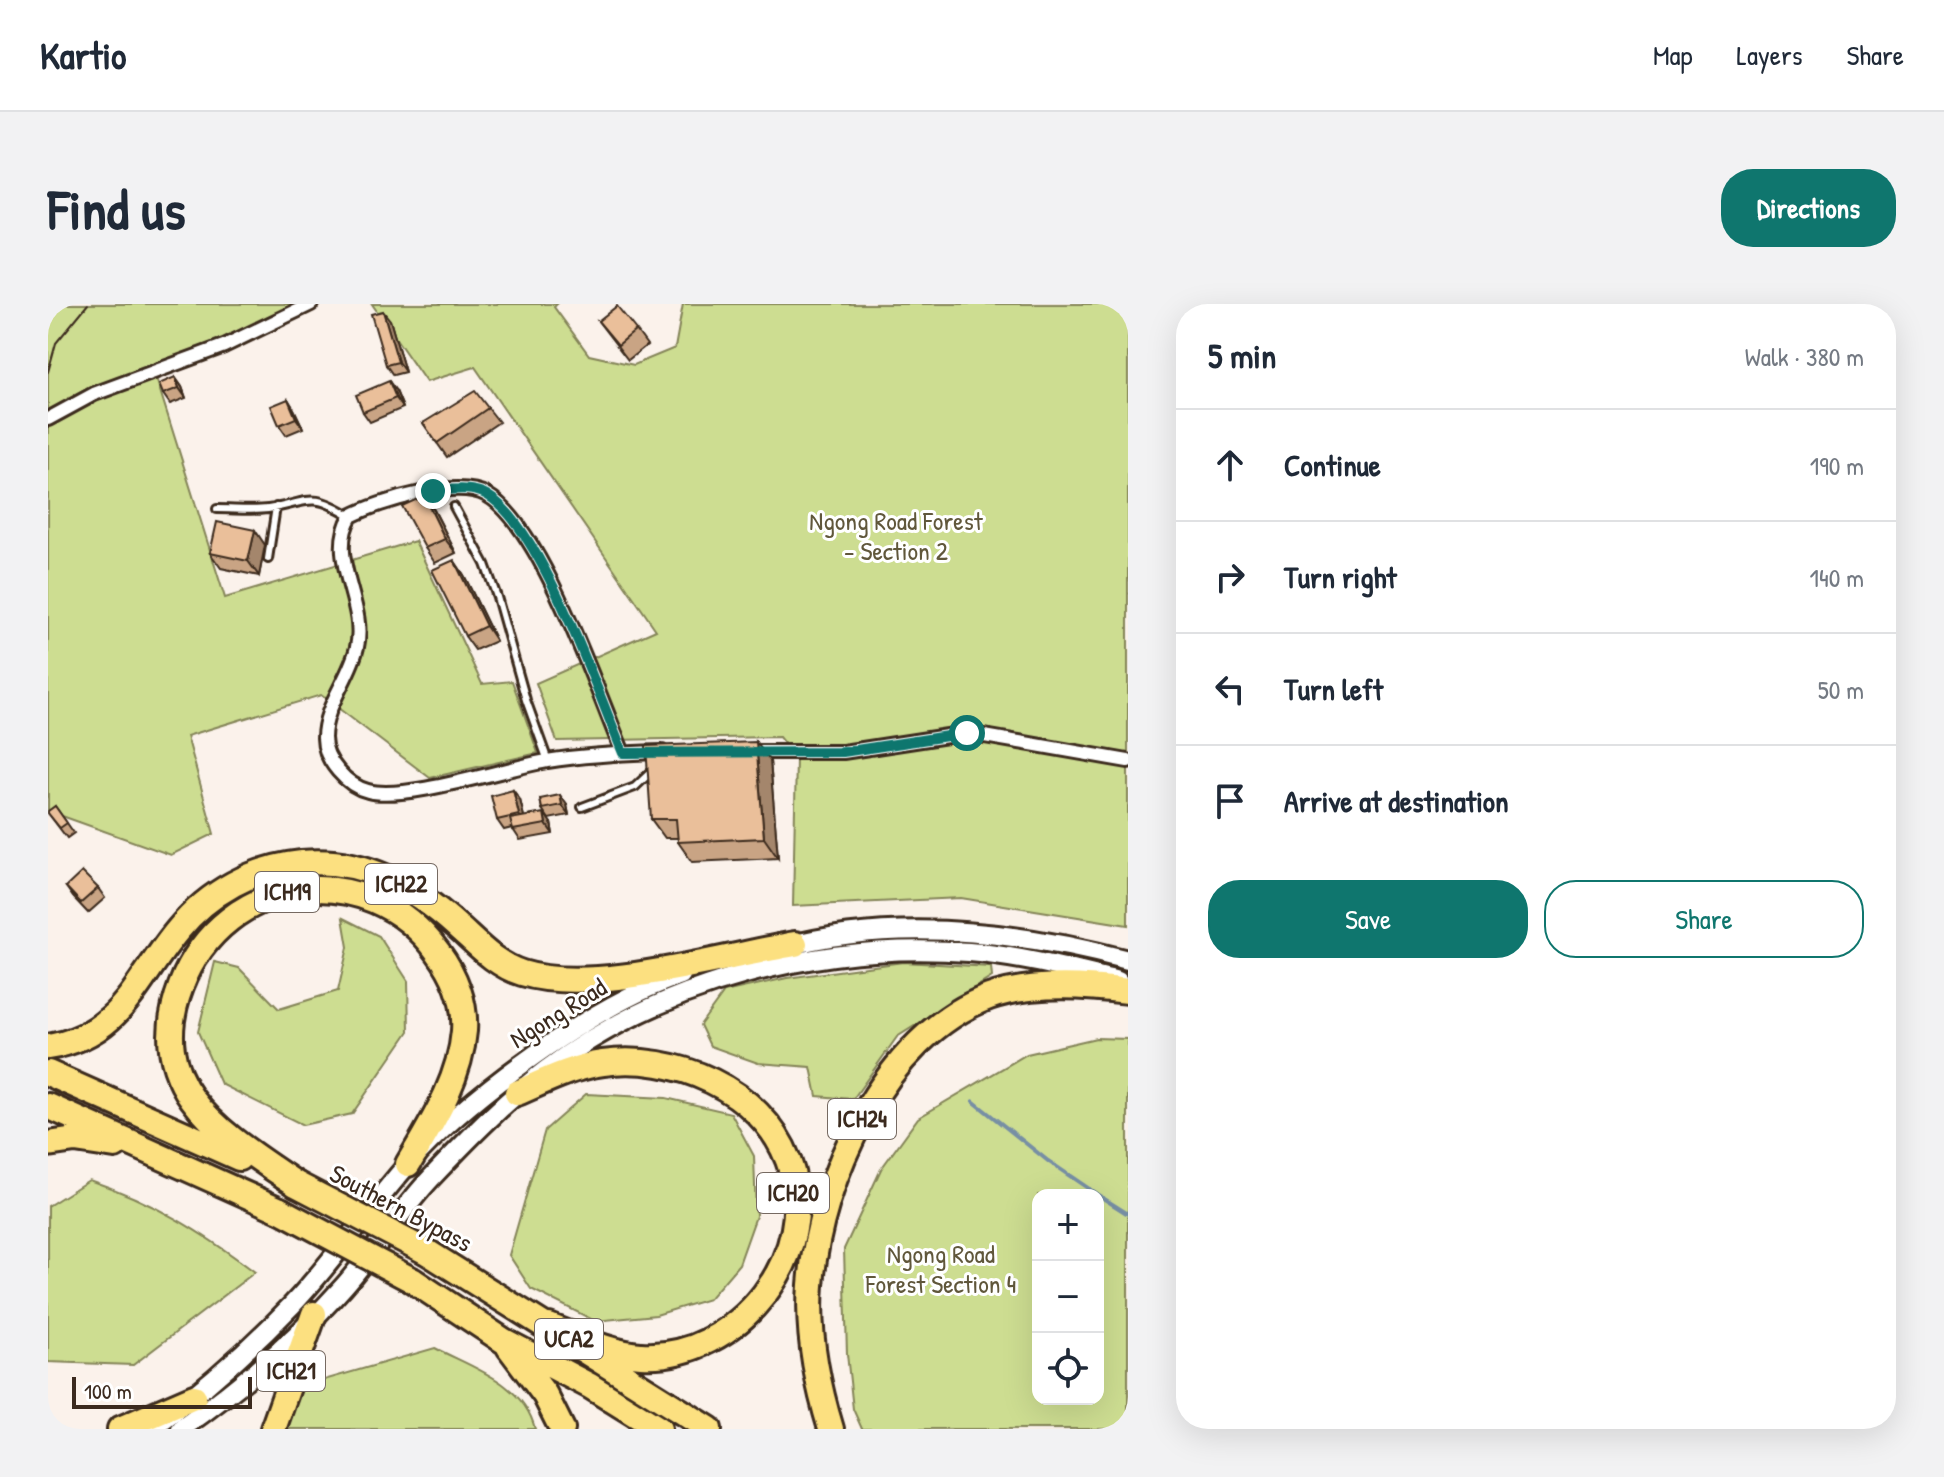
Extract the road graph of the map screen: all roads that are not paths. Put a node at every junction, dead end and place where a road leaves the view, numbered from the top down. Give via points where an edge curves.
1 (311, 304) edge
2 (48, 419) edge
3 (276, 507) junction
4 (454, 507) dead end
5 (217, 509) dead end
6 (351, 516) junction
7 (268, 559) dead end
8 (726, 751) edge
9 (667, 752) joint
10 (623, 753) junction
11 (548, 761) junction
12 (1128, 761) edge
13 (582, 807) dead end
14 (795, 944) junction
15 (1091, 950) junction
16 (1128, 951) edge
17 (1128, 960) edge
18 (1128, 983) edge
19 (1128, 991) edge
20 (48, 1047) edge
21 (48, 1073) edge
22 (517, 1093) junction
23 (48, 1106) edge
24 (48, 1144) edge
25 (146, 1150) junction
26 (408, 1164) junction
27 (296, 1184) junction
28 (314, 1314) junction
29 (549, 1326) junction
30 (504, 1341) junction
31 (194, 1397) junction
32 (120, 1429) edge
33 (151, 1429) edge
34 (181, 1429) edge
35 (273, 1429) edge
36 (562, 1429) edge
37 (659, 1429) edge
38 (709, 1429) edge
39 (831, 1429) edge

1 - 2 street via 224,346 94,394
3 - 5 lane
3 - 6 lane via 319,501
3 - 7 lane
4 - 11 lane via 493,586
6 - 10 street via 433,491 461,489 485,493 504,508 527,537
6 - 11 street via 343,561 359,619 358,645 327,717 324,741 339,775 366,791 399,795
8 - 12 street via 843,752 967,733
9 - 10 street
9 - 13 lane via 644,781
10 - 11 street
14 - 15 main road, Ngong Road via 914,930 1013,937
14 - 20 highway, ICH22 via 602,979 544,979 517,972 486,954 428,900 390,878 340,863 305,863 227,886 178,930 115,1015 82,1038
14 - 26 main road, Ngong Road via 669,980 573,1029 442,1129
15 - 16 street
15 - 17 main road, Ngong Road
18 - 22 main road, Ngong Road via 970,952 892,951 809,960 727,980 654,1007 582,1046
19 - 39 highway, ICH24 via 1066,987 991,996 930,1032 876,1094 834,1188 811,1284 815,1359
21 - 27 highway, Southern Bypass / UCA2
22 - 28 main road, Ngong Road via 429,1179 343,1287
22 - 29 highway, ICH20 via 580,1068 622,1061 664,1065 705,1077 727,1087 776,1136 792,1178 793,1223 773,1280 746,1318 714,1340 688,1350 641,1355
23 - 25 highway, UCA2
24 - 25 highway via 75,1140
25 - 30 highway, UCA2, bridge via 280,1210 412,1280
26 - 27 highway, ICH19 via 452,1081 464,1030 457,985 429,939 394,909 349,891 303,889 249,906 211,935 186,973 172,1028 178,1072 197,1108 224,1135
26 - 31 main road, Ngong Road via 294,1303
27 - 29 highway, Southern Bypass / UCA2, bridge via 427,1252
28 - 34 main road, Ngong Road via 269,1359
28 - 35 highway, ICH21
29 - 38 highway, Southern Bypass / UCA2
30 - 36 highway via 545,1395
30 - 37 highway, UCA2
31 - 32 highway
31 - 33 main road, Ngong Road

